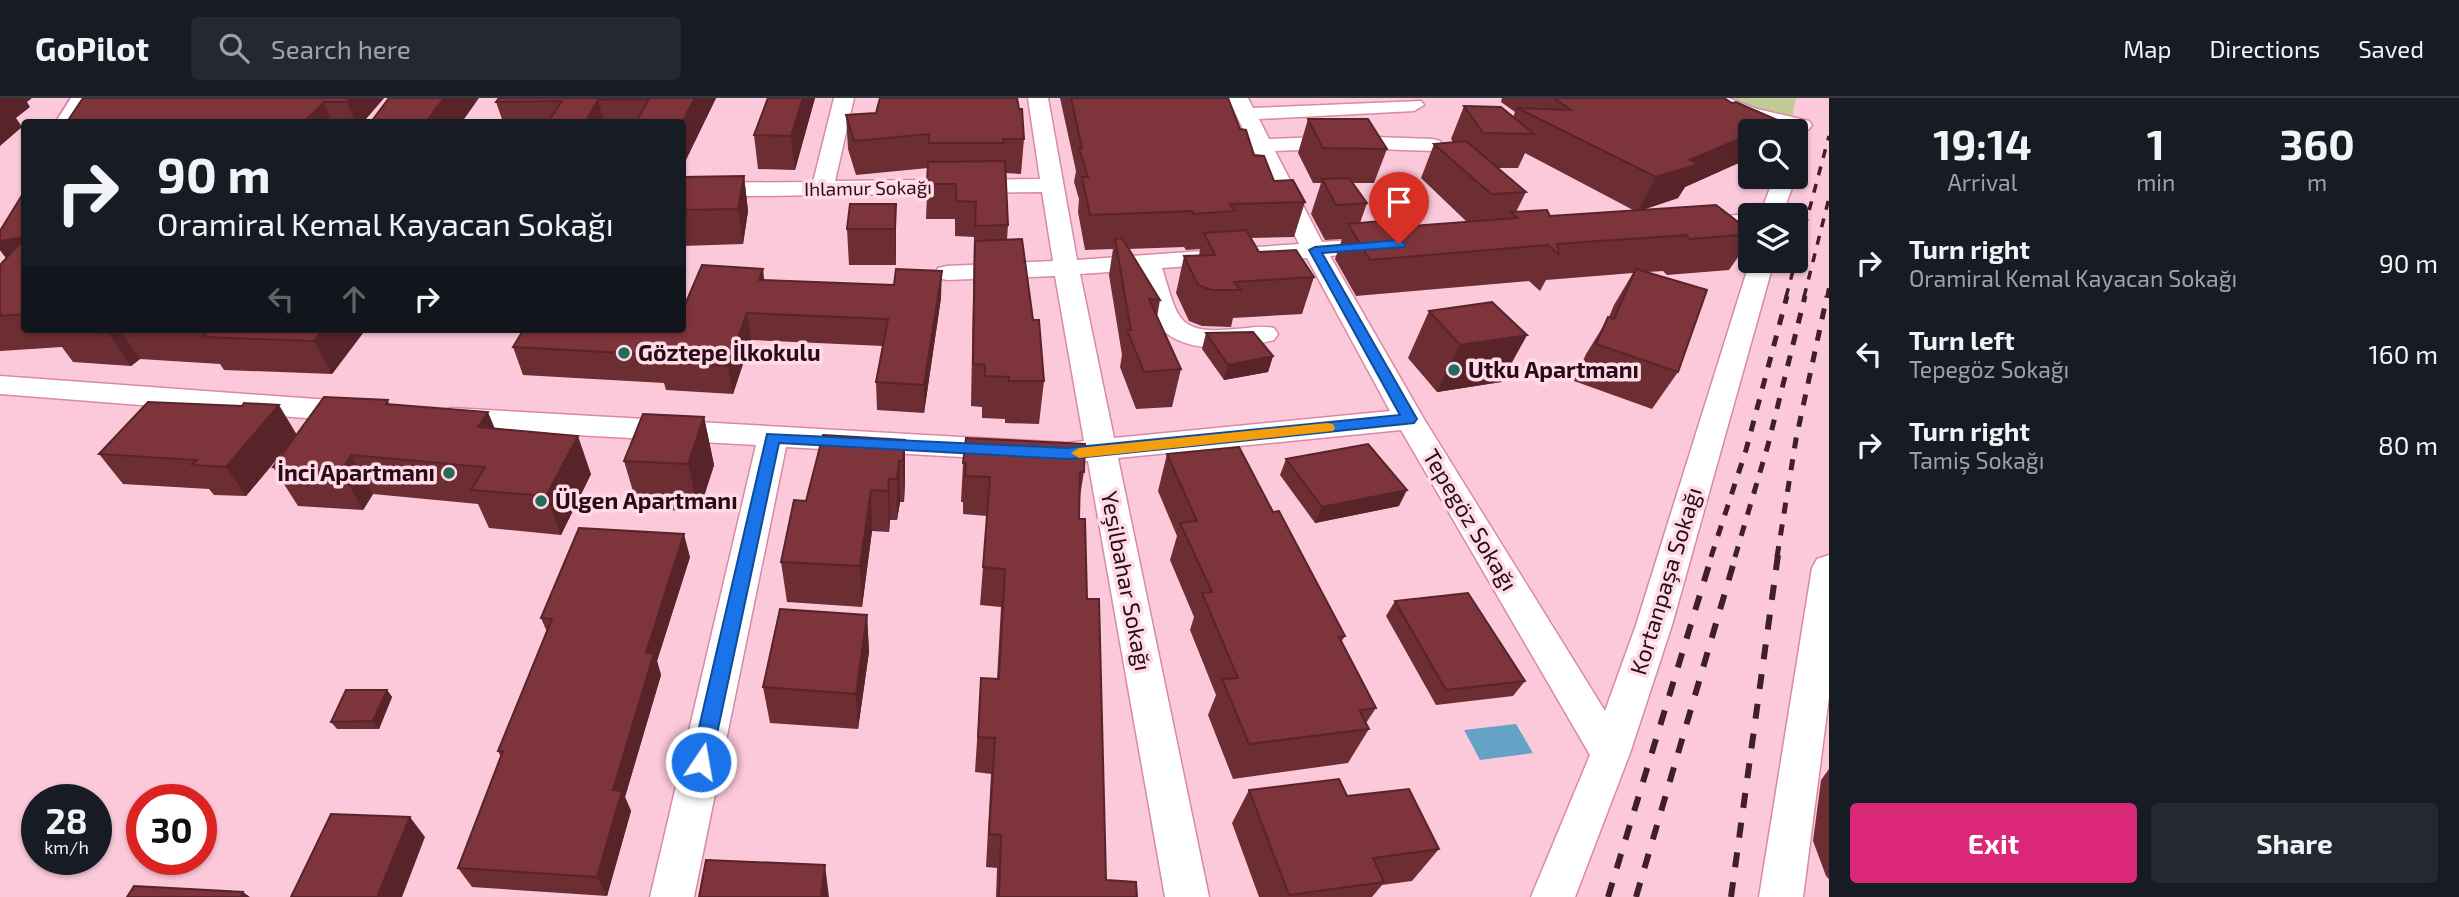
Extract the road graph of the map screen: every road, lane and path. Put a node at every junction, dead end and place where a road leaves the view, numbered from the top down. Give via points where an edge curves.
1 (83, 98) edge
2 (844, 98) edge
3 (1038, 98) edge
4 (1710, 98) edge
5 (1415, 105) dead end
6 (1242, 106) edge
7 (70, 119) edge
8 (1773, 119) edge
9 (1336, 132) edge
10 (1260, 141) junction
11 (1433, 145) edge
12 (1053, 185) junction
13 (822, 189) junction
14 (686, 190) edge
15 (1738, 221) edge
16 (1721, 222) junction
17 (1695, 224) edge
18 (1738, 237) edge
19 (1399, 244) edge
20 (1315, 250) junction
21 (1147, 262) junction
22 (1066, 268) junction
23 (947, 273) dead end
24 (1758, 273) edge
25 (1265, 334) dead end
26 (0, 385) edge
27 (387, 414) edge
28 (425, 417) edge
29 (1409, 419) junction
30 (773, 438) junction
31 (1101, 451) junction
32 (1829, 568) edge
33 (1825, 615) edge
34 (1610, 753) junction
35 (672, 897) edge
36 (1187, 897) edge
37 (1553, 897) edge
38 (1781, 897) edge

1 - 7 main road
2 - 13 street
3 - 12 street, Yeşilbahar Sokağı
4 - 8 street
5 - 6 street
6 - 10 street, Tepegöz Sokağı
9 - 10 street
10 - 11 street
10 - 20 street, Tepegöz Sokağı
12 - 13 street, Ihlamur Sokağı
12 - 22 street, Yeşilbahar Sokağı
13 - 14 street, Ihlamur Sokağı
15 - 16 street
16 - 17 street
16 - 18 street
19 - 20 street
20 - 21 street
20 - 29 street, Tepegöz Sokağı
21 - 22 street
21 - 25 street via 1167,320 1176,330 1206,338
22 - 23 street
22 - 31 street, Yeşilbahar Sokağı
24 - 34 street, Kortanpaşa Sokağı via 1654,625
26 - 27 street
28 - 30 street
29 - 31 street
29 - 34 street, Tepegöz Sokağı
30 - 31 street via 1048,453
30 - 35 street
31 - 36 street, Yeşilbahar Sokağı
32 - 33 street
33 - 38 street
34 - 37 street, Kortanpaşa Sokağı

